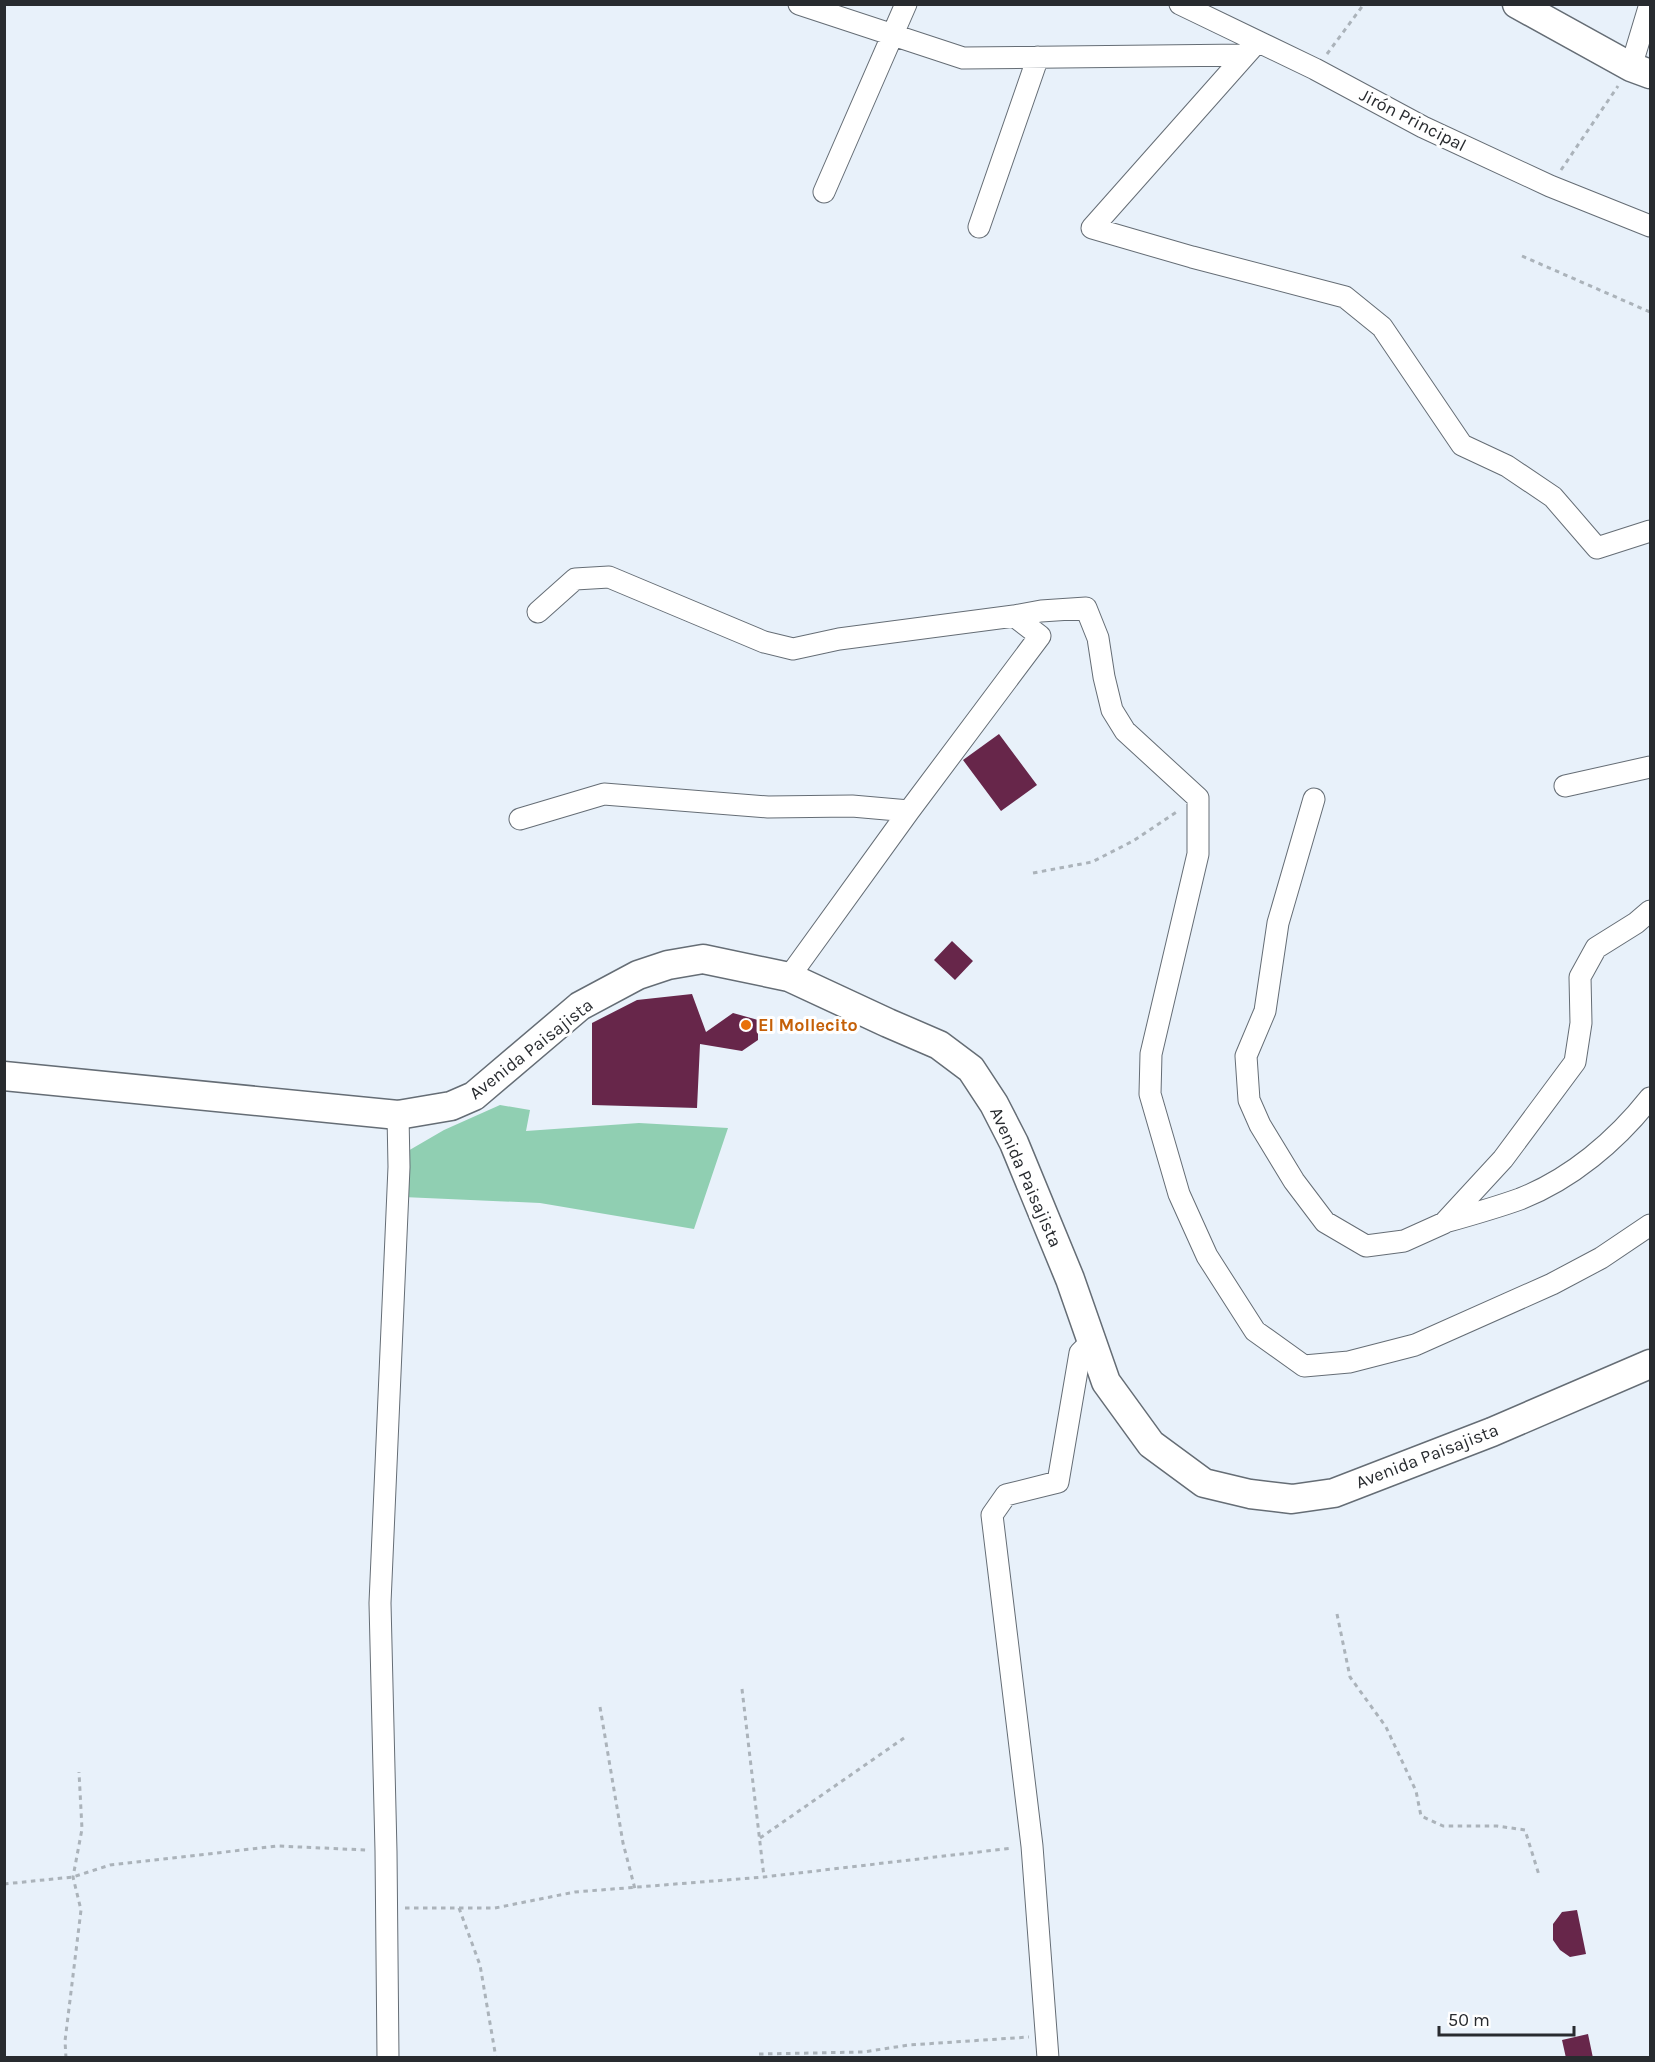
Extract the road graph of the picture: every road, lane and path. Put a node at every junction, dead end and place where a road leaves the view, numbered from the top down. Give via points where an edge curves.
1 (799, 4) edge
2 (906, 4) edge
3 (1180, 4) edge
4 (1364, 4) edge
5 (1517, 4) edge
6 (1650, 4) edge
7 (892, 35) junction
8 (1251, 49) junction
9 (1038, 57) junction
10 (1315, 69) junction
11 (1641, 71) edge
12 (1550, 186) junction
13 (824, 192) dead end
14 (1650, 226) edge
15 (979, 227) dead end
16 (1522, 256) dead end
17 (1650, 312) edge
18 (1650, 531) edge
19 (538, 612) dead end
20 (1014, 616) junction
21 (1650, 767) edge
22 (1565, 786) dead end
23 (1198, 798) junction
24 (1314, 799) dead end
25 (909, 811) junction
26 (520, 819) dead end
27 (1033, 873) dead end
28 (1650, 911) edge
29 (789, 977) junction
30 (4, 1076) edge
31 (1650, 1098) edge
32 (398, 1114) junction
33 (1444, 1223) junction
34 (1650, 1225) edge
35 (1092, 1341) junction
36 (1650, 1364) edge
37 (1337, 1614) dead end
38 (742, 1689) dead end
39 (600, 1707) dead end
40 (904, 1738) dead end
41 (80, 1772) dead end
42 (759, 1838) junction
43 (1032, 1846) junction
44 (386, 1851) junction
45 (1539, 1875) dead end
46 (73, 1877) junction
47 (764, 1877) junction
48 (4, 1884) edge
49 (635, 1889) junction
50 (386, 1908) junction
51 (459, 1908) junction
52 (1046, 2035) junction
53 (759, 2054) dead end
54 (66, 2058) edge
55 (388, 2058) edge
56 (496, 2058) edge
57 (1048, 2058) edge

1 - 7 street
2 - 7 street
3 - 8 street, Jirón Principal
4 - 10 path
5 - 11 main road
6 - 11 street
7 - 9 street via 963,58
7 - 13 street
8 - 9 street
8 - 10 street, Jirón Principal
8 - 18 street via 1092,228 1345,297 1382,327 1462,445 1507,466 1553,497 1597,548
9 - 15 street
10 - 12 street, Jirón Principal via 1423,127
11 - 12 path
12 - 14 street, Jirón Principal
16 - 17 path
19 - 20 street via 576,579 609,577 764,642 793,649 839,639
20 - 23 street via 1086,608 1098,638 1112,710 1125,731
20 - 25 street via 1040,636
21 - 22 street
23 - 27 path via 1133,841 1092,862
23 - 34 street via 1198,854 1151,1054 1150,1094 1179,1194 1207,1256 1255,1331 1304,1366 1349,1362 1415,1345 1552,1284
24 - 33 street via 1278,923 1265,1011 1246,1056 1249,1100 1294,1181 1325,1222 1366,1246 1404,1241
25 - 26 street via 768,807 603,794
25 - 29 street
28 - 33 street via 1596,948 1580,977 1581,1023 1575,1062 1503,1159
29 - 32 main road, Avenida Paisajista via 703,959 638,975 580,1006 474,1096 451,1106
29 - 35 main road, Avenida Paisajista via 939,1045 971,1069 1014,1143
30 - 32 main road, Avenida Paisajista
31 - 33 street via 1599,1151 1568,1175 1521,1198
32 - 44 street via 380,1603
35 - 36 main road, Avenida Paisajista via 1106,1382 1151,1444 1204,1483 1292,1499 1334,1492
35 - 43 street via 1080,1353 1058,1482 1005,1495 992,1515
37 - 45 path via 1350,1677 1386,1727 1416,1791 1421,1816 1443,1826 1525,1830
38 - 42 path
39 - 49 path via 623,1843
40 - 42 path
41 - 46 path via 82,1829
42 - 47 path
43 - 47 path
43 - 52 street
44 - 46 path via 278,1846 110,1864
44 - 50 street
46 - 48 path
46 - 54 path via 81,1910
47 - 49 path
49 - 51 path via 575,1892 495,1908
50 - 51 path
50 - 55 street
51 - 56 path via 480,1965
52 - 53 path via 863,2052
52 - 57 street

